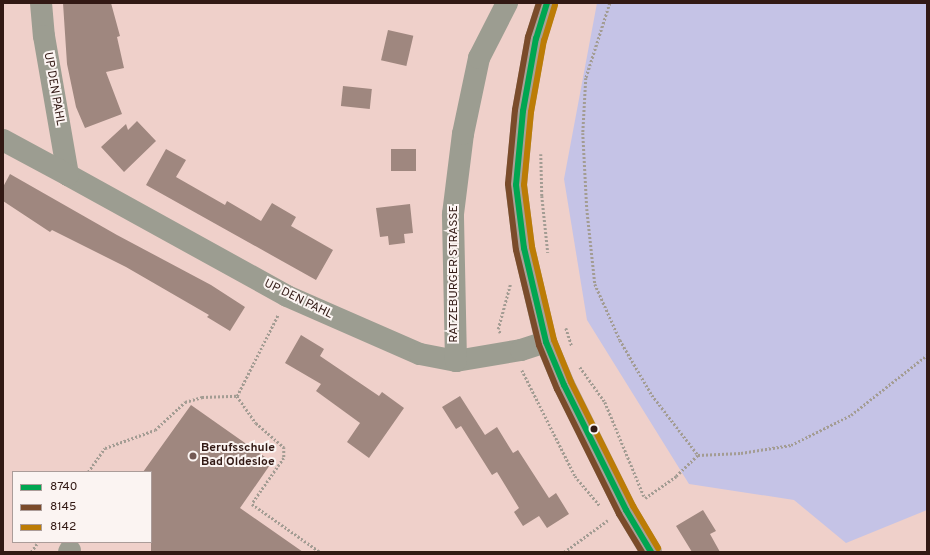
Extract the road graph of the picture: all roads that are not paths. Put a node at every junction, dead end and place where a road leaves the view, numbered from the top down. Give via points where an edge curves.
1 (41, 3) edge
2 (507, 3) edge
3 (547, 3) edge
4 (3, 140) edge
5 (68, 175) junction
6 (546, 342) junction
7 (456, 361) junction
8 (651, 552) edge

1 - 5 street, UP DEN PAHL via 44,36
2 - 7 street, RATZEBURGER STRASSE via 479,58 463,134 453,214
3 - 6 main road via 536,38 531,67 516,185 524,248
4 - 5 street, UP DEN PAHL
5 - 7 street, UP DEN PAHL via 287,296 420,354
6 - 7 street, UP DEN PAHL via 521,350
6 - 8 main road via 585,430

